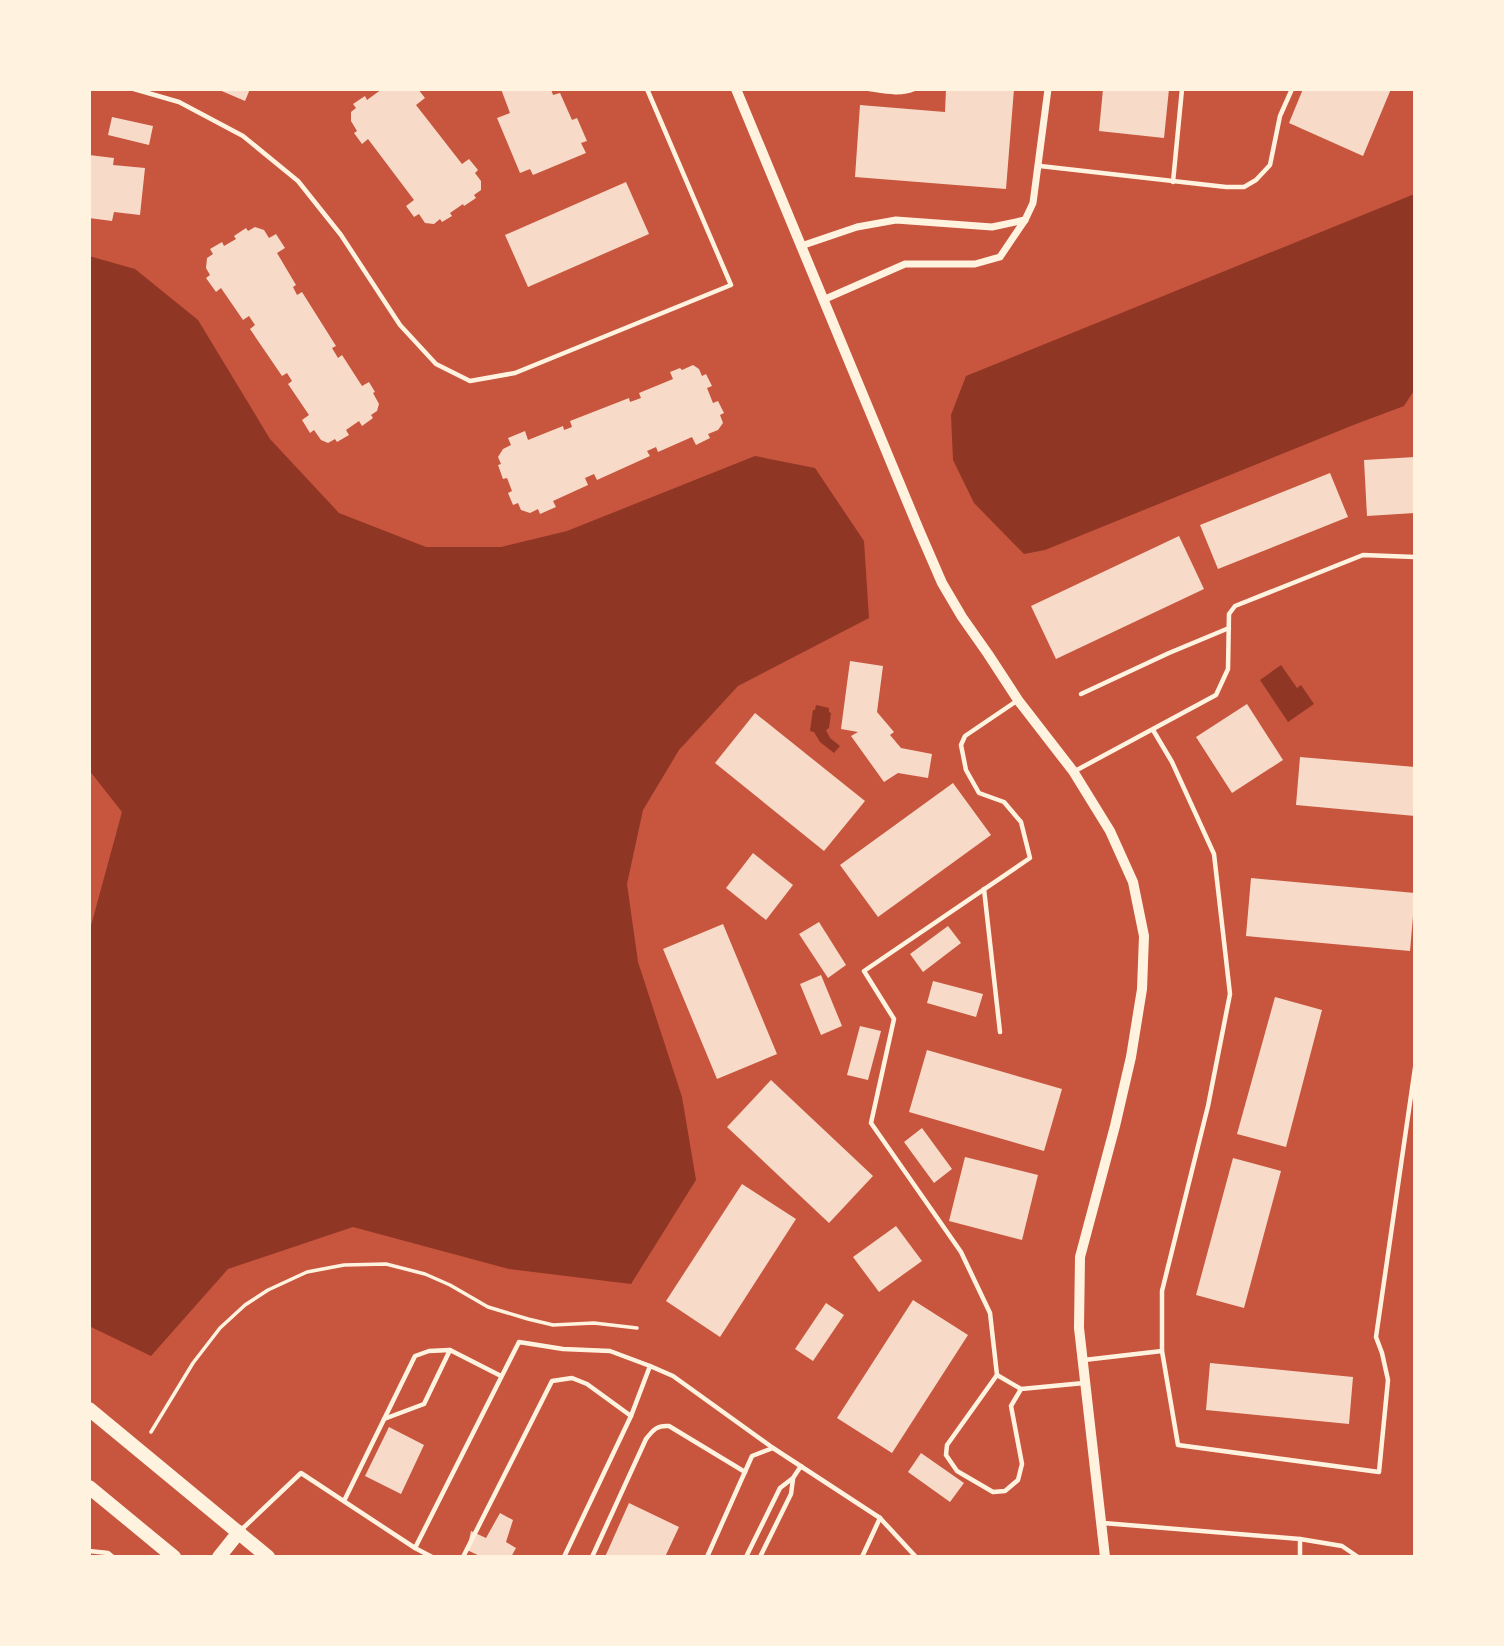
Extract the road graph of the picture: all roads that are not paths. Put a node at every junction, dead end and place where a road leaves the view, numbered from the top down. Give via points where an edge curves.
1 (134, 89) edge
2 (647, 89) edge
3 (736, 89) edge
4 (869, 89) edge
5 (914, 89) edge
6 (1048, 89) edge
7 (1182, 89) edge
8 (1292, 89) edge
9 (1040, 166) junction
10 (1173, 182) junction
11 (1026, 220) junction
12 (801, 246) junction
13 (823, 300) junction
14 (1415, 557) edge
15 (1229, 628) junction
16 (1081, 694) dead end
17 (1018, 701) junction
18 (1153, 730) junction
19 (1073, 771) junction
20 (984, 889) junction
21 (1000, 1032) dead end
22 (1415, 1068) edge
23 (450, 1350) junction
24 (1162, 1351) junction
25 (1083, 1360) junction
26 (650, 1366) junction
27 (997, 1375) junction
28 (501, 1376) junction
29 (1085, 1382) junction
30 (1021, 1389) junction
31 (89, 1409) edge
32 (631, 1416) junction
33 (384, 1419) junction
34 (773, 1448) junction
35 (801, 1466) junction
36 (745, 1472) junction
37 (793, 1478) junction
38 (89, 1487) edge
39 (344, 1501) junction
40 (880, 1518) junction
41 (1101, 1523) junction
42 (239, 1532) junction
43 (1300, 1539) junction
44 (415, 1548) junction
45 (89, 1550) edge
46 (114, 1557) edge
47 (174, 1557) edge
48 (219, 1557) edge
49 (268, 1557) edge
50 (432, 1557) edge
51 (463, 1557) edge
52 (564, 1557) edge
53 (592, 1557) edge
54 (707, 1557) edge
55 (746, 1557) edge
56 (760, 1557) edge
57 (862, 1557) edge
58 (916, 1557) edge
59 (1105, 1557) edge
60 (1300, 1557) edge
61 (1357, 1557) edge

1 - 2 lane via 179,102 243,136 298,181 341,235 400,325 436,364 470,381 515,373 731,285
3 - 12 street
4 - 5 lane
6 - 9 street
7 - 10 lane
8 - 10 lane via 1280,116 1270,165 1256,180 1244,187
9 - 10 lane
9 - 11 street
11 - 12 street via 992,228 896,220 857,227
11 - 13 street via 1000,257 975,264 905,264
12 - 13 street
13 - 17 street via 942,583
14 - 15 lane via 1363,555 1235,606 1229,614
15 - 16 lane
15 - 18 lane via 1228,669 1216,695
17 - 19 street
17 - 20 lane via 965,736 961,745 966,770 979,793 1004,802 1021,821 1030,858
18 - 19 lane
18 - 24 lane via 1214,854 1230,994 1208,1106 1162,1291
19 - 25 street via 1110,831 1133,883 1144,936 1142,989 1131,1057 1080,1257
20 - 21 lane
20 - 27 lane via 864,971 894,1019 872,1123 961,1252 990,1313
22 - 24 lane via 1376,1338 1388,1380 1379,1472 1178,1445
23 - 28 lane
23 - 33 lane via 424,1404
23 - 33 lane via 415,1356
24 - 25 lane
25 - 29 street
26 - 28 lane via 610,1351 519,1342
26 - 32 lane
26 - 34 lane via 673,1376
27 - 30 lane
27 - 30 lane via 947,1445 946,1455 957,1471 993,1492 1004,1491 1018,1480 1022,1464 1011,1406
28 - 44 lane
29 - 30 lane
29 - 41 street
31 - 42 main road
32 - 51 lane via 587,1384 572,1378 552,1381
32 - 52 lane
33 - 39 lane
34 - 35 lane
34 - 36 lane via 752,1456
35 - 37 lane
35 - 40 lane
36 - 53 lane via 669,1426 653,1430
36 - 54 lane
37 - 55 lane via 780,1488
37 - 56 lane via 791,1494
38 - 47 main road
39 - 42 lane via 301,1473
39 - 44 lane
40 - 57 lane
40 - 58 lane
41 - 43 lane
41 - 59 street
42 - 48 main road
42 - 49 main road
43 - 60 lane
43 - 61 lane via 1342,1546
44 - 50 lane
45 - 46 lane

